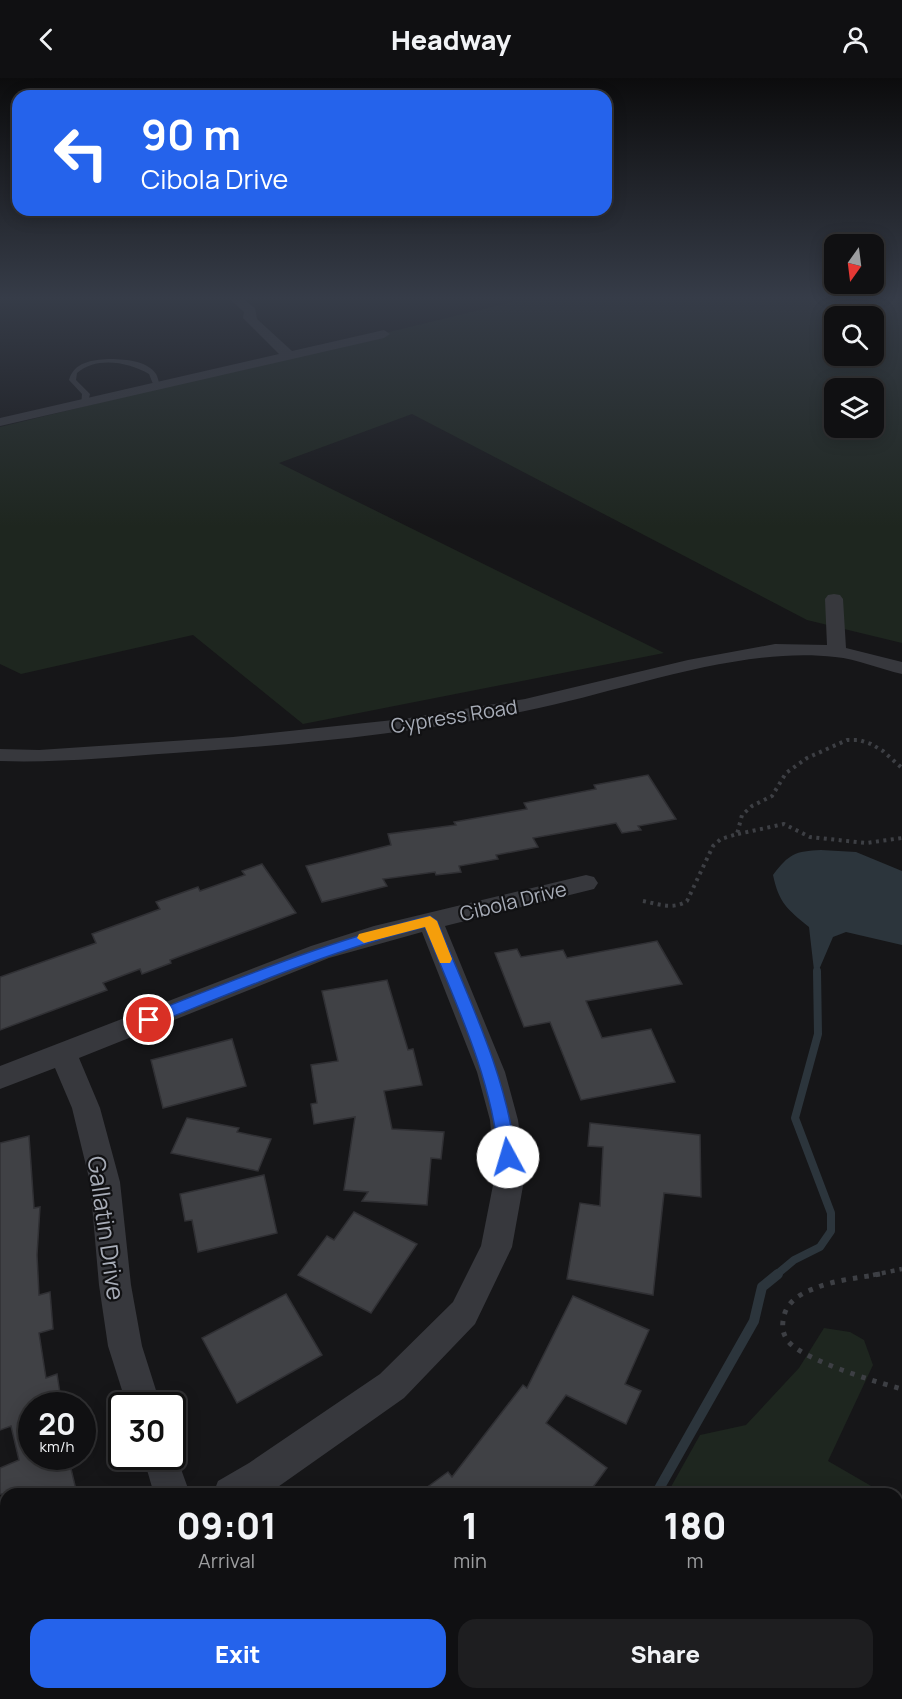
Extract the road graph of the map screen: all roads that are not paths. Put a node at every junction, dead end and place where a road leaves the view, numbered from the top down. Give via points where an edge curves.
1 (72, 376) edge
2 (153, 376) edge
3 (208, 376) edge
4 (157, 388) junction
5 (84, 404) junction
6 (0, 422) edge
7 (834, 599) dead end
8 (837, 651) junction
9 (902, 668) edge
10 (0, 755) edge
11 (586, 883) dead end
12 (430, 921) junction
13 (63, 1053) junction
14 (0, 1078) edge
15 (139, 1392) edge
16 (164, 1470) edge
17 (170, 1488) edge
18 (241, 1488) edge

1 - 5 lane via 86,394
2 - 4 lane
3 - 4 street
4 - 5 street
5 - 6 street
7 - 8 street
8 - 9 street, Cypress Road
8 - 10 street, Cypress Road via 776,650 688,666 525,705 384,728 233,743 39,756
11 - 12 street, Cibola Drive
12 - 13 street, Cibola Drive via 320,952
12 - 18 street via 491,1072 504,1120 510,1175 495,1247 464,1313 392,1386
13 - 14 street, Cibola Drive
13 - 15 street, Gallatin Drive via 87,1108 105,1182 124,1346
16 - 17 street

